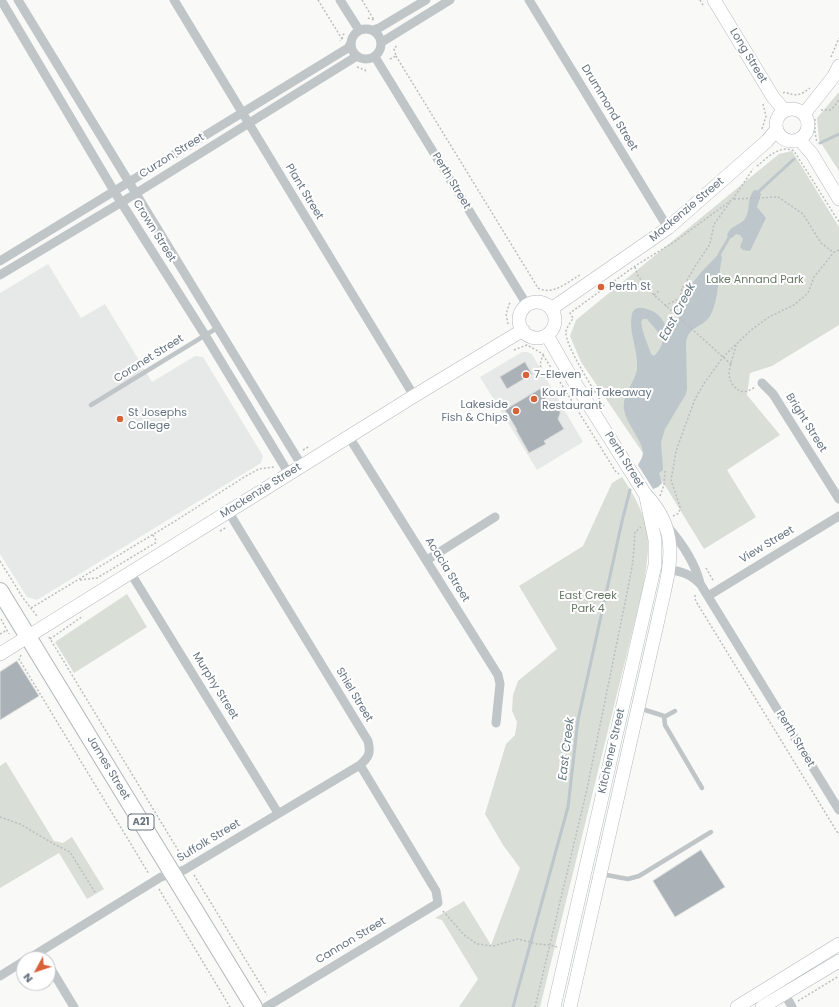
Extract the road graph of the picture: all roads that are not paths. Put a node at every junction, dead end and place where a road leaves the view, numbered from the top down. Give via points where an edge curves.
1 (1, 0) edge
2 (18, 0) edge
3 (174, 0) edge
4 (340, 0) edge
5 (426, 0) edge
6 (450, 0) edge
7 (530, 0) edge
8 (709, 3) edge
9 (359, 30) junction
10 (373, 30) junction
11 (382, 42) junction
12 (351, 43) junction
13 (357, 56) junction
14 (375, 57) junction
15 (835, 63) edge
16 (784, 110) junction
17 (243, 113) junction
18 (810, 116) junction
19 (248, 122) junction
20 (776, 130) junction
21 (799, 139) junction
22 (130, 182) junction
23 (114, 191) junction
24 (136, 193) junction
25 (839, 199) edge
26 (122, 202) junction
27 (668, 228) junction
28 (0, 261) edge
29 (0, 275) edge
30 (527, 305) junction
31 (551, 309) junction
32 (217, 328) junction
33 (523, 330) junction
34 (205, 335) junction
35 (546, 335) junction
36 (762, 383) road end
37 (414, 396) junction
38 (92, 405) dead end
39 (349, 437) junction
40 (299, 460) junction
41 (285, 468) junction
42 (645, 494) junction
43 (839, 499) edge
44 (228, 511) junction
45 (839, 516) edge
46 (495, 517) dead end
47 (667, 526) junction
48 (427, 560) junction
49 (655, 565) junction
50 (668, 569) junction
51 (130, 572) junction
52 (701, 585) junction
53 (0, 591) edge
54 (708, 596) junction
55 (29, 637) junction
56 (0, 654) edge
57 (637, 708) junction
58 (675, 711) dead end
59 (664, 717) junction
60 (496, 723) dead end
61 (360, 765) junction
62 (702, 788) dead end
63 (839, 810) edge
64 (278, 813) junction
65 (711, 832) dead end
66 (173, 874) junction
67 (600, 874) junction
68 (839, 944) edge
69 (48, 951) edge
70 (566, 951) junction
71 (581, 954) junction
72 (839, 961) edge
73 (16, 966) edge
74 (0, 976) edge
75 (56, 977) edge
76 (777, 982) junction
77 (784, 993) junction
78 (792, 1006) edge
79 (74, 1007) edge
80 (254, 1007) edge
81 (266, 1007) edge
82 (554, 1007) edge
83 (570, 1007) edge
84 (737, 1007) edge
85 (762, 1007) edge

1 - 23 street, Crown Street
2 - 22 street, Crown Street
3 - 17 street, Plant Street
4 - 9 street
5 - 10 street
6 - 11 street
7 - 27 street, Drummond Street
8 - 16 main road, Long Street
9 - 10 street
9 - 12 street
10 - 11 street
11 - 14 street via 381,49
12 - 13 street
12 - 17 street, Curzon Street via 348,48
13 - 14 street via 365,59
13 - 19 street, Curzon Street
14 - 30 street, Perth Street
15 - 18 main road via 834,76
16 - 18 main road via 794,108
16 - 20 main road via 777,117
17 - 19 street, Plant Street
17 - 22 street, Curzon Street
18 - 21 main road via 808,127
19 - 24 street, Curzon Street
19 - 37 street, Plant Street
20 - 21 main road via 783,139
20 - 27 main road, Mackenzie Street via 767,141
21 - 25 main road via 812,154
22 - 23 street, Curzon Street
22 - 24 street, Crown Street
23 - 26 street, Crown Street
23 - 28 street, Curzon Street
24 - 26 street, Curzon Street
24 - 32 street, Crown Street
26 - 29 street, Curzon Street
26 - 34 street, Crown Street
27 - 31 main road, Mackenzie Street
30 - 31 main road via 538,302
30 - 33 main road via 519,317
31 - 35 main road via 554,325
32 - 34 lane, Coronet Street
32 - 40 street, Crown Street
33 - 35 main road via 536,338
33 - 37 main road, Mackenzie Street
34 - 38 lane, Coronet Street
34 - 41 street, Crown Street
35 - 42 main road, Perth Street via 626,473
36 - 43 street, Bright Street via 773,394
37 - 39 main road, Mackenzie Street
39 - 40 main road, Mackenzie Street
39 - 48 street, Acacia Street
40 - 41 main road, Mackenzie Street
41 - 44 main road, Mackenzie Street
42 - 47 main road, Perth Street via 654,503
42 - 49 main road, Kitchener Street via 655,540
44 - 51 main road, Mackenzie Street
44 - 61 street, Shiel Street via 368,741 368,758
45 - 54 street, View Street
46 - 48 street
47 - 50 main road, Kitchener Street via 670,542
47 - 52 street, Perth Street via 698,572
48 - 60 street, Acacia Street via 498,675 500,684
49 - 50 street, Perth Street
49 - 70 main road, Kitchener Street
50 - 52 street, Perth Street via 686,573
50 - 57 main road, Kitchener Street
51 - 55 main road, Mackenzie Street
51 - 64 street, Murphy Street
52 - 54 street, Perth Street
53 - 55 highway, James Street / A21
54 - 63 street, Perth Street
55 - 56 main road, Mackenzie Street
55 - 66 highway, James Street / A21
57 - 59 lane
57 - 67 main road, Kitchener Street
58 - 59 lane
59 - 62 lane via 665,724
61 - 64 street, Suffolk Street
61 - 81 street, Cannon Street via 436,891 438,903
64 - 66 street, Suffolk Street via 184,870
65 - 67 lane via 639,876 628,879
66 - 69 street, Suffolk Street via 161,877
66 - 80 highway, James Street / A21
67 - 71 main road, Kitchener Street
68 - 76 main road
70 - 71 main road
70 - 82 main road, Kitchener Street
71 - 83 main road, Kitchener Street
72 - 77 main road
73 - 74 street
75 - 79 street
76 - 77 street
76 - 84 main road
77 - 78 street
77 - 85 main road

